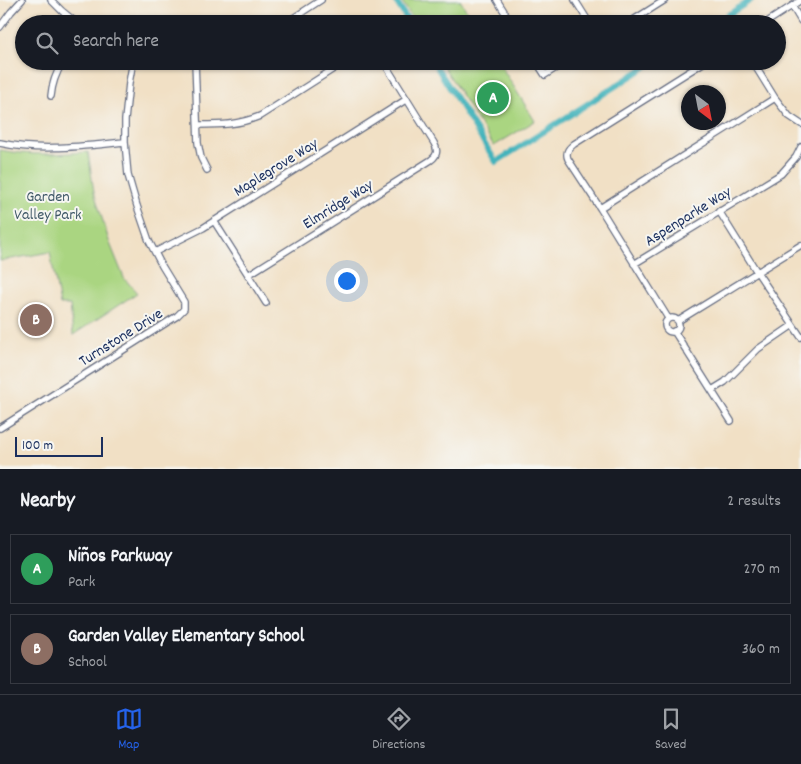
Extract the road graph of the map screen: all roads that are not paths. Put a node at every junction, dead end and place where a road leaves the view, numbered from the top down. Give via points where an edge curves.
1 (22, 0) edge
2 (51, 0) edge
3 (322, 0) edge
4 (497, 0) edge
5 (575, 0) edge
6 (652, 0) edge
7 (665, 0) edge
8 (801, 0) edge
9 (655, 6) junction
10 (792, 6) junction
11 (67, 15) edge
12 (298, 15) edge
13 (506, 15) edge
14 (584, 15) edge
15 (641, 15) edge
16 (778, 15) edge
17 (801, 21) edge
18 (1, 25) edge
19 (58, 70) edge
20 (131, 70) edge
21 (195, 70) edge
22 (332, 70) edge
23 (389, 70) edge
24 (542, 70) edge
25 (553, 70) edge
26 (692, 70) edge
27 (758, 70) edge
28 (51, 96) dead end
29 (775, 98) junction
30 (407, 100) junction
31 (801, 124) edge
32 (198, 125) junction
33 (125, 142) junction
34 (0, 143) edge
35 (801, 147) edge
36 (206, 170) dead end
37 (600, 208) junction
38 (719, 212) junction
39 (214, 221) junction
40 (801, 244) edge
41 (155, 252) junction
42 (634, 264) junction
43 (757, 272) junction
44 (248, 275) junction
45 (266, 303) dead end
46 (668, 318) junction
47 (678, 321) junction
48 (793, 325) junction
49 (674, 331) junction
50 (801, 337) edge
51 (712, 390) junction
52 (731, 421) dead end
53 (1, 426) edge

1 - 18 street
2 - 11 street
3 - 12 street
4 - 13 street
5 - 14 street
6 - 9 street
7 - 9 street
8 - 10 street
9 - 15 street
10 - 16 street
10 - 17 street
19 - 28 street
20 - 33 street, Turnstone Drive via 126,102
21 - 32 street
22 - 32 street via 260,116 229,124
23 - 30 street
24 - 25 street via 545,75
26 - 37 street via 574,144 567,152 566,156
27 - 29 street
29 - 31 street via 789,116
29 - 37 street
30 - 39 street, Maplegrove Way
30 - 44 street, Elmridge Way via 434,143 437,151 431,160
32 - 36 street via 198,143
33 - 34 street via 44,148
33 - 41 street, Turnstone Drive via 128,175
35 - 38 street, Aspenparke Way via 780,174
37 - 42 street
38 - 42 street, Aspenparke Way
38 - 43 street
39 - 41 street, Maplegrove Way
39 - 44 street
40 - 43 street
41 - 53 street, Turnstone Drive via 184,302 182,312
42 - 46 street, Aspenparke Way
43 - 47 street
43 - 48 street
44 - 45 street
46 - 47 street
46 - 49 street via 666,329
47 - 49 street via 678,328
48 - 50 street
48 - 51 street via 758,349
49 - 51 street
51 - 52 street

